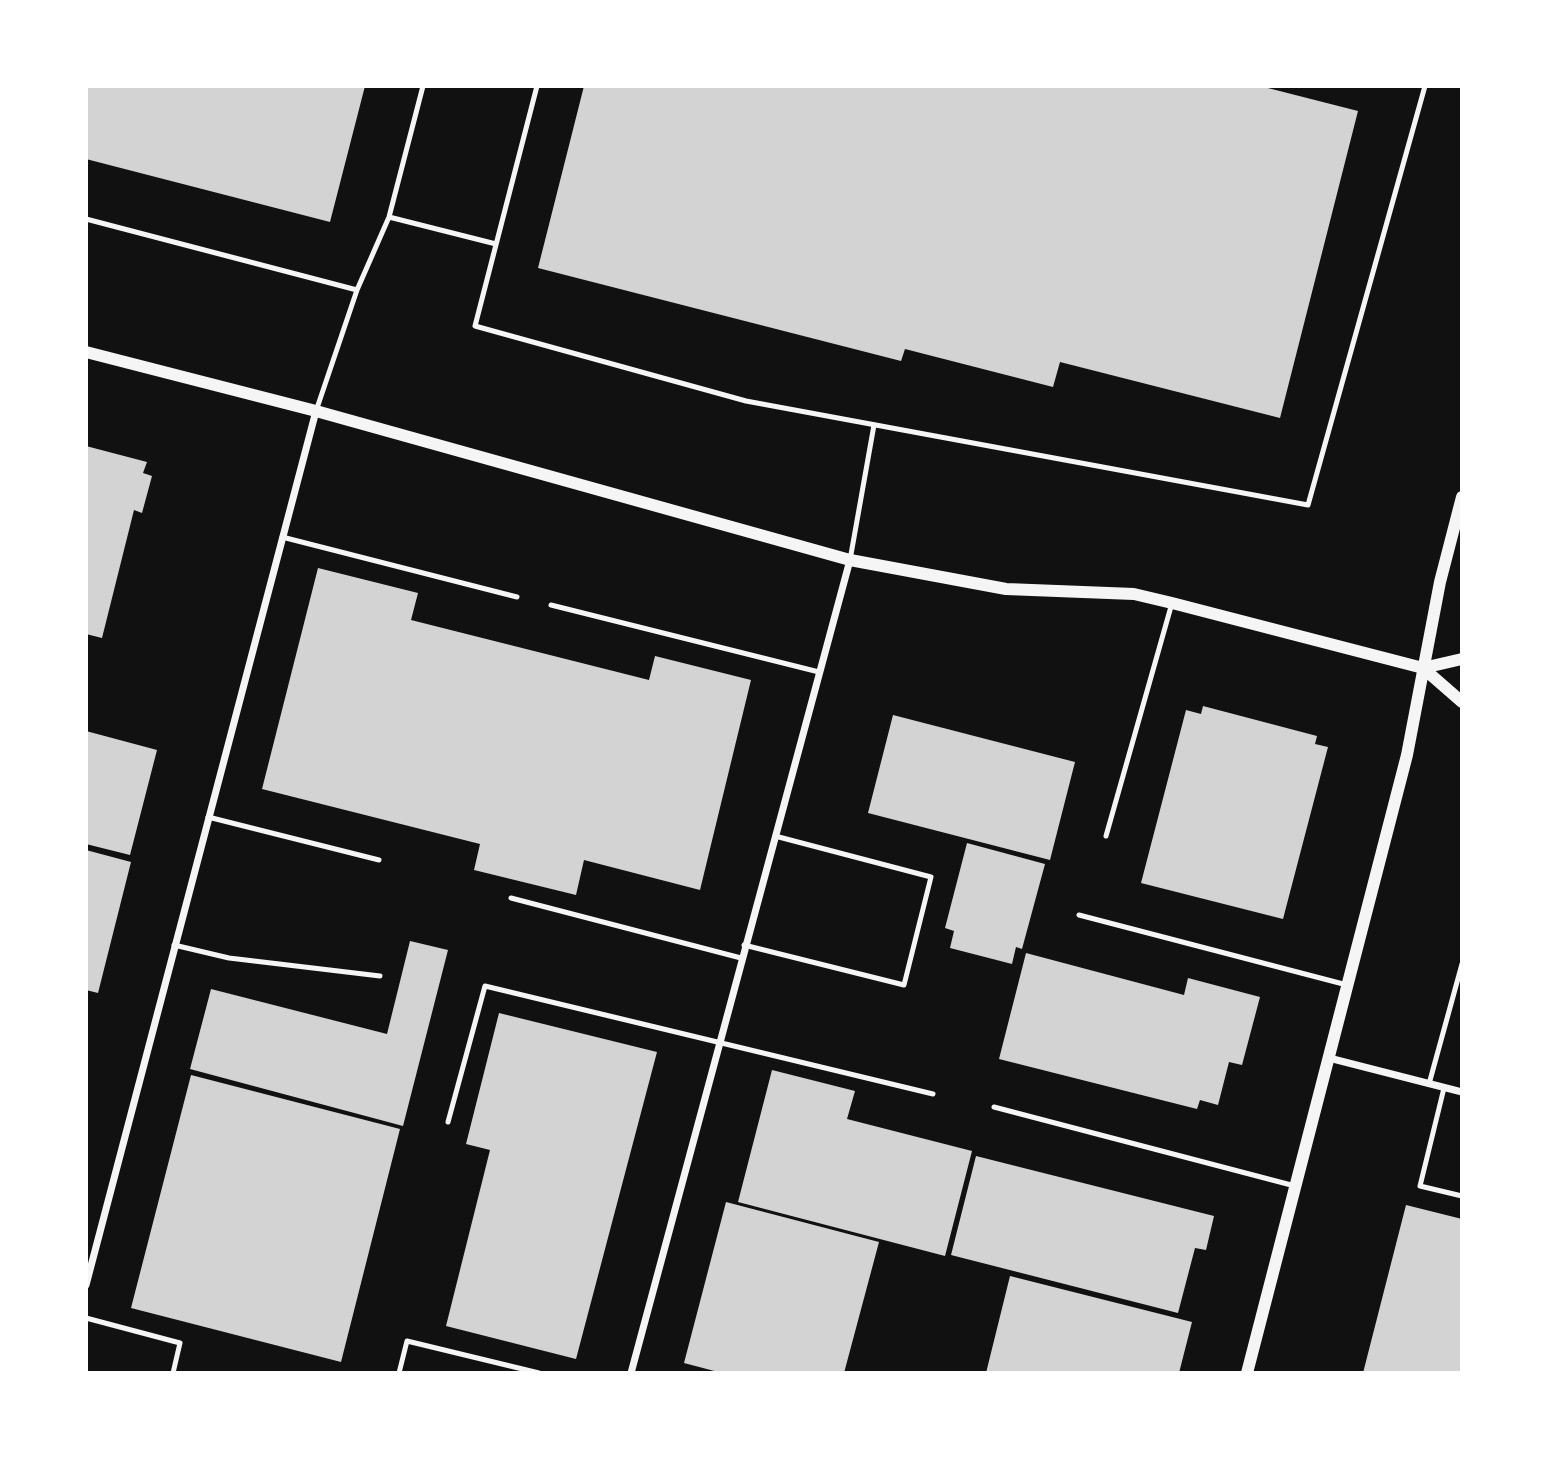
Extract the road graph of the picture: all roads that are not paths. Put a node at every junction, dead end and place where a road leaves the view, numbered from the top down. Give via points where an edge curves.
1 (423, 86) edge
2 (537, 86) edge
3 (1424, 86) edge
4 (389, 217) junction
5 (86, 219) edge
6 (496, 244) junction
7 (357, 290) junction
8 (86, 352) edge
9 (316, 411) junction
10 (874, 425) junction
11 (1462, 497) edge
12 (282, 537) junction
13 (850, 560) junction
14 (517, 597) dead end
15 (1172, 603) junction
16 (551, 605) dead end
17 (1462, 659) edge
18 (1423, 668) junction
19 (819, 671) junction
20 (1462, 702) edge
21 (208, 817) junction
22 (775, 836) junction
23 (1107, 836) dead end
24 (380, 860) dead end
25 (511, 898) dead end
26 (1079, 915) dead end
27 (174, 945) junction
28 (744, 946) junction
29 (741, 958) junction
30 (1462, 964) edge
31 (380, 976) dead end
32 (1347, 985) junction
33 (718, 1041) junction
34 (1329, 1058) junction
35 (1429, 1084) junction
36 (1444, 1088) junction
37 (1462, 1092) edge
38 (933, 1094) dead end
39 (994, 1107) dead end
40 (448, 1122) dead end
41 (1295, 1186) junction
42 (1462, 1196) edge
43 (86, 1285) edge
44 (86, 1318) edge
45 (173, 1373) edge
46 (399, 1373) edge
47 (539, 1373) edge
48 (631, 1373) edge
49 (1247, 1373) edge

1 - 4 lane
2 - 6 lane
3 - 10 lane via 1308,505
4 - 6 lane
4 - 7 lane
5 - 7 lane
6 - 10 lane via 475,326 746,401
7 - 9 lane
8 - 9 street
9 - 12 street
9 - 13 street
10 - 13 lane
11 - 18 street
12 - 14 lane
12 - 21 street
13 - 15 street via 1006,589 1134,594
13 - 19 street
15 - 18 street
15 - 23 lane
16 - 19 lane
17 - 18 street
18 - 20 street
18 - 32 street via 1406,755
19 - 22 street
21 - 24 lane
21 - 27 street
22 - 28 street
22 - 28 lane via 931,877 904,985
25 - 29 lane
26 - 32 lane
27 - 31 lane via 229,957
27 - 43 street
28 - 29 street
29 - 33 street
30 - 35 lane
32 - 34 street
33 - 38 lane
33 - 40 lane via 485,986
33 - 48 street
34 - 35 street
34 - 41 street
35 - 36 street
36 - 37 street
36 - 42 lane via 1420,1186
39 - 41 lane
41 - 49 street
44 - 45 lane via 180,1343
46 - 47 lane via 407,1341

